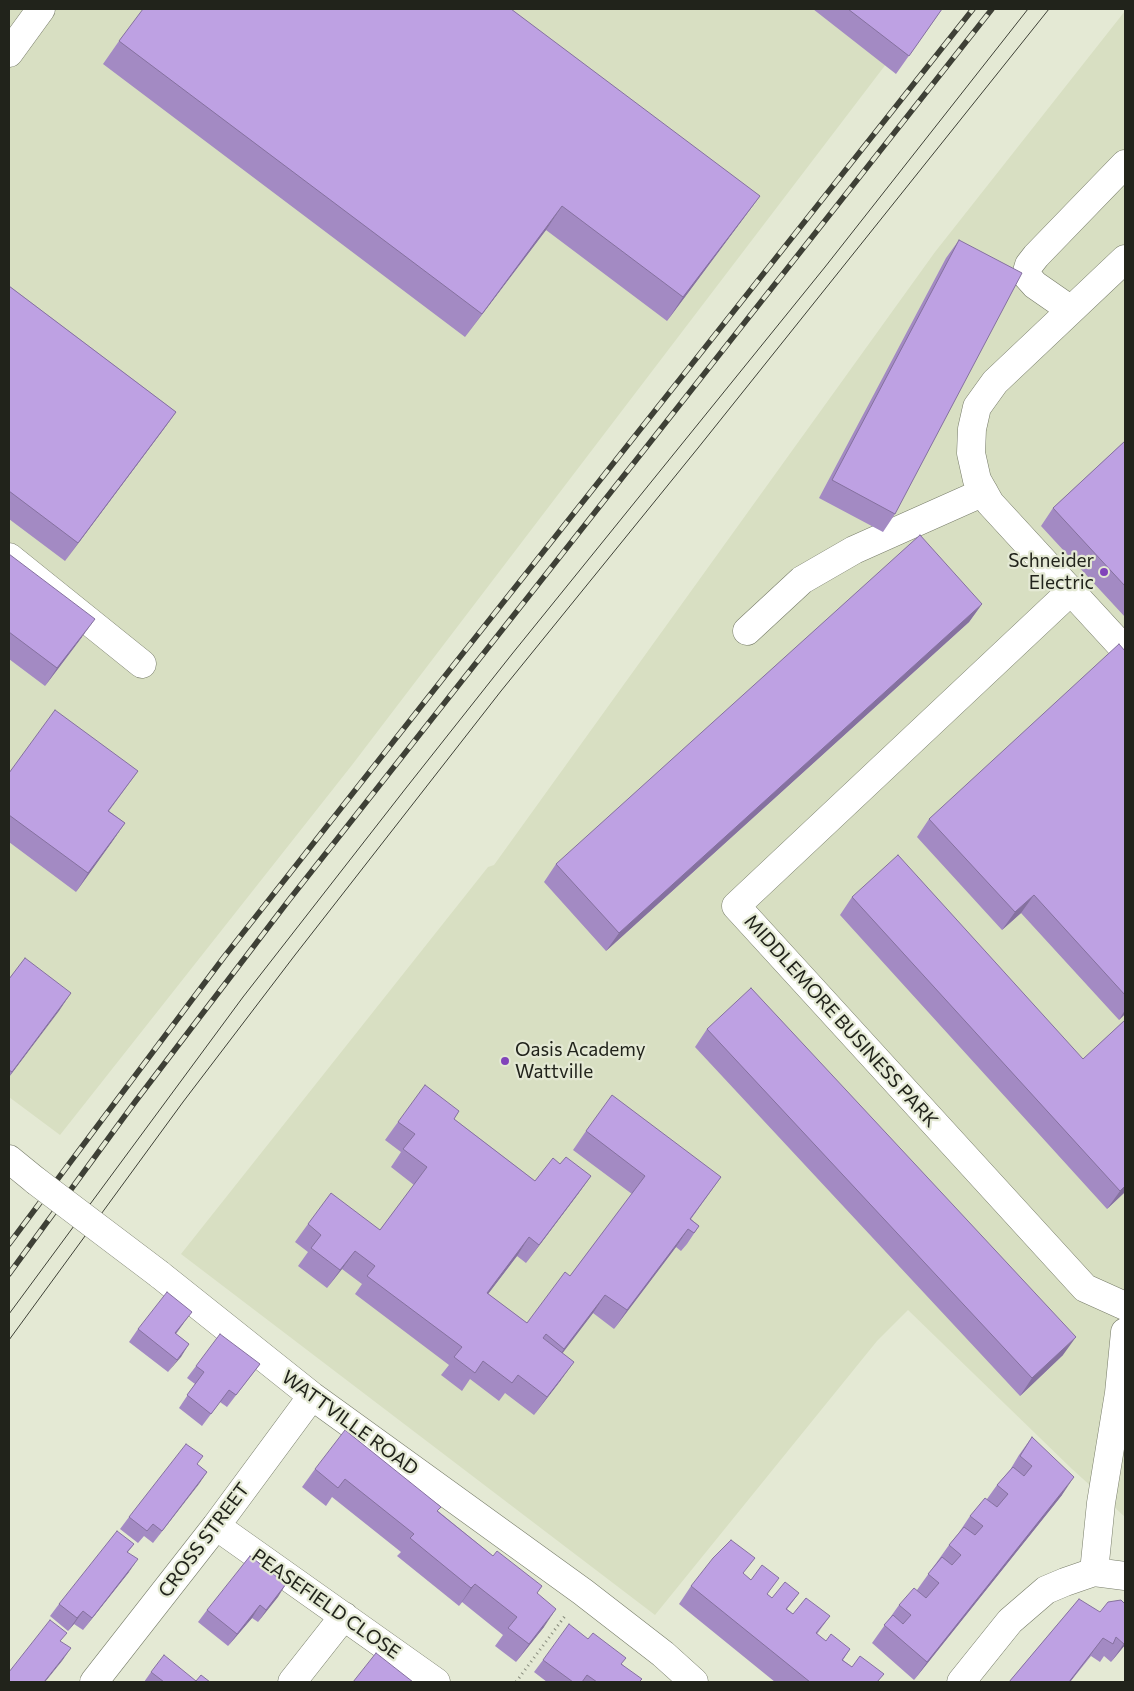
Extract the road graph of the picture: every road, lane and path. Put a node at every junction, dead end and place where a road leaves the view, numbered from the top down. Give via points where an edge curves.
1 (41, 9) edge
2 (9, 53) edge
3 (1125, 164) edge
4 (1125, 259) edge
5 (1071, 310) junction
6 (984, 492) junction
7 (9, 557) edge
8 (1071, 591) junction
9 (747, 631) dead end
10 (1125, 650) edge
11 (142, 664) dead end
12 (9, 1159) edge
13 (1125, 1306) edge
14 (1125, 1332) edge
15 (312, 1396) junction
16 (216, 1526) junction
17 (1094, 1572) junction
18 (1125, 1576) edge
19 (583, 1592) junction
20 (344, 1616) junction
21 (94, 1682) edge
22 (292, 1682) edge
23 (436, 1682) edge
24 (516, 1682) edge
25 (694, 1682) edge
26 (961, 1682) edge

1 - 2 street
3 - 5 street via 1028,265 1026,275 1035,285
4 - 5 street
5 - 6 street via 995,382 977,407 970,453 976,480
6 - 8 street via 990,503
6 - 9 street via 854,550 802,580
7 - 11 street
8 - 10 street
8 - 13 street, MIDDLEMORE BUSINESS PARK via 736,906 1085,1288
12 - 15 street, WATTVILLE ROAD, bridge
14 - 17 street
15 - 16 street, CROSS STREET
15 - 19 street, WATTVILLE ROAD
16 - 20 street, PEASEFIELD CLOSE
16 - 21 street, CROSS STREET
17 - 18 street
17 - 26 street via 1046,1590 1010,1621
19 - 24 path
19 - 25 street, WATTVILLE ROAD
20 - 22 street
20 - 23 street, PEASEFIELD CLOSE

